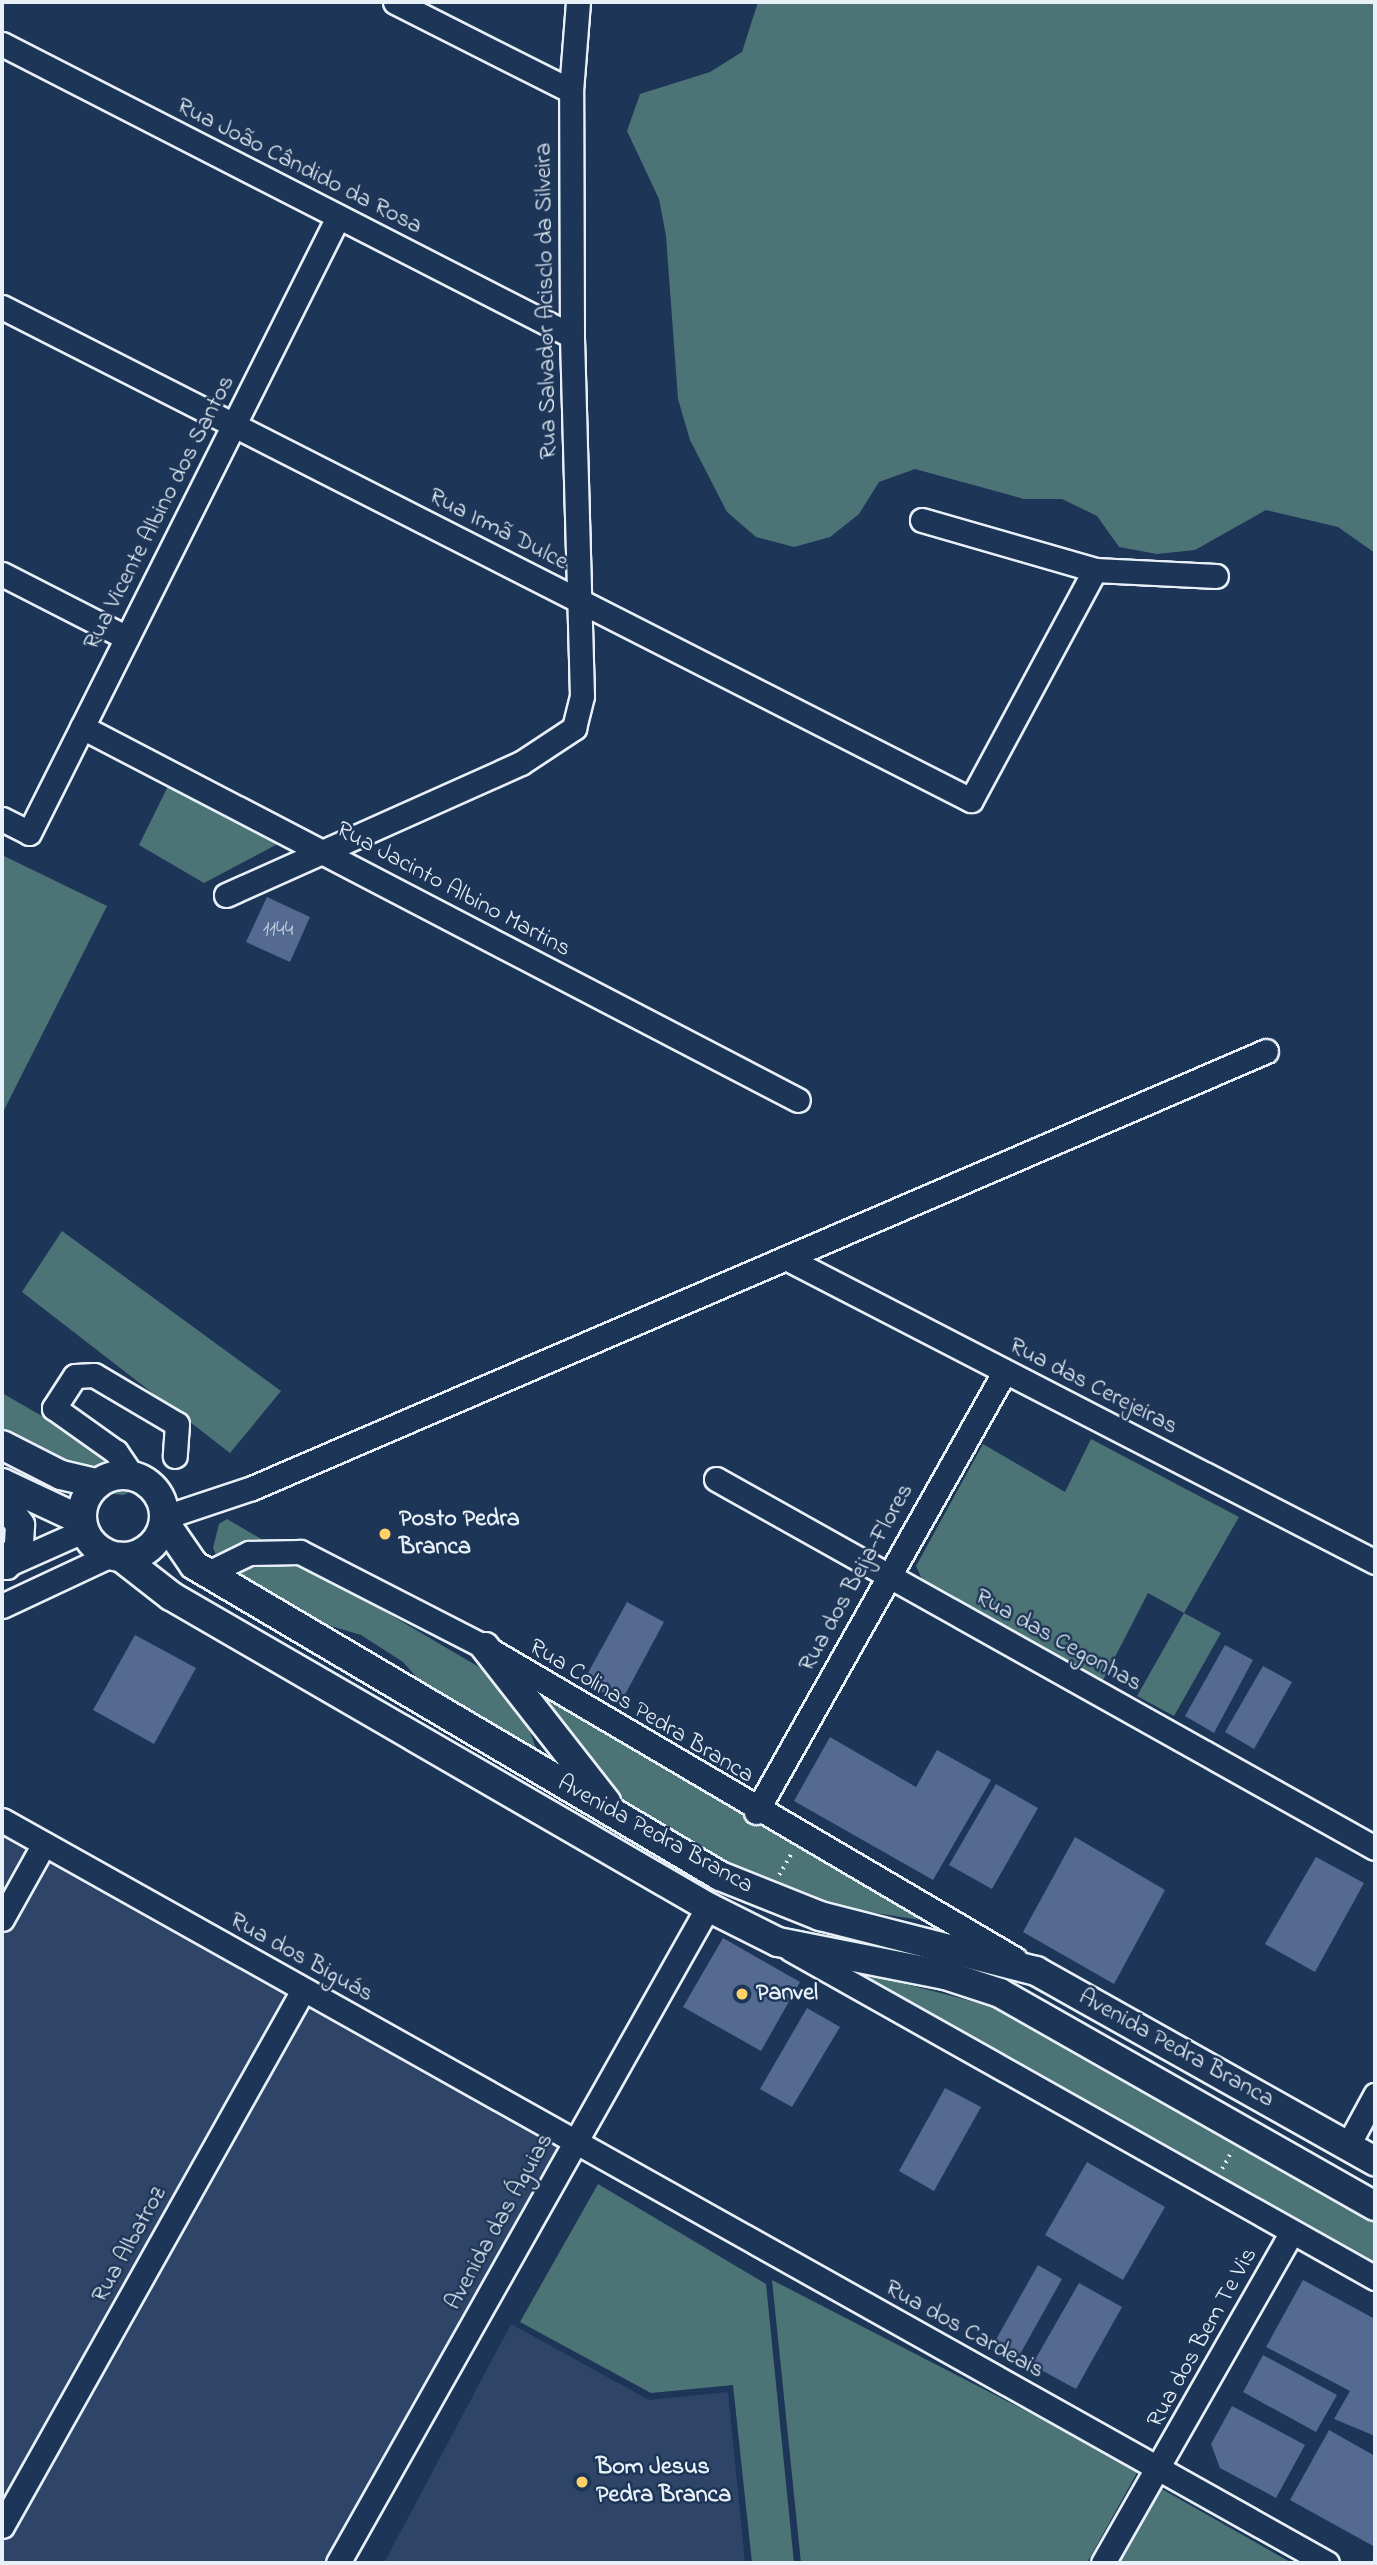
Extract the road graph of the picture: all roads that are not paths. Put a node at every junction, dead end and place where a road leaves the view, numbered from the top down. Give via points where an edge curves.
1 (395, 2) edge
2 (578, 2) edge
3 (2, 44) edge
4 (571, 91) junction
5 (338, 217) junction
6 (2, 307) edge
7 (572, 336) junction
8 (234, 425) junction
9 (922, 520) dead end
10 (1095, 570) junction
11 (2, 574) edge
12 (1216, 576) dead end
13 (579, 601) junction
14 (127, 639) junction
15 (82, 727) junction
16 (2, 819) edge
17 (321, 851) junction
18 (226, 895) dead end
19 (1266, 1051) dead end
20 (798, 1100) dead end
21 (786, 1258) junction
22 (1005, 1371) junction
23 (2, 1445) edge
24 (174, 1457) dead end
25 (131, 1474) junction
26 (716, 1479) dead end
27 (2, 1483) edge
28 (95, 1483) junction
29 (2, 1500) edge
30 (165, 1520) junction
31 (83, 1525) junction
32 (116, 1556) junction
33 (1375, 1562) edge
34 (4, 1566) edge
35 (208, 1573) junction
36 (888, 1576) junction
37 (2, 1606) edge
38 (485, 1647) junction
39 (756, 1812) junction
40 (616, 1816) junction
41 (2, 1820) edge
42 (44, 1844) junction
43 (1375, 1848) edge
44 (708, 1907) junction
45 (2, 1919) edge
46 (778, 1942) junction
47 (1036, 1971) junction
48 (303, 1990) junction
49 (1375, 2095) edge
50 (575, 2143) junction
51 (1348, 2145) junction
52 (1375, 2161) edge
53 (1375, 2207) edge
54 (1292, 2232) junction
55 (1375, 2278) edge
56 (1158, 2469) junction
57 (2, 2526) edge
58 (338, 2563) edge
59 (1103, 2563) edge
60 (1327, 2563) edge

1 - 4 street
2 - 4 street, Rua Salvador Acisclo da Silveira
3 - 5 street, Rua João Cândido da Rosa
4 - 7 street, Rua Salvador Acisclo da Silveira
5 - 7 street, Rua João Cândido da Rosa
5 - 8 street, Rua Vicente Albino dos Santos
6 - 8 street, Rua Irmã Dulce
7 - 13 street, Rua Salvador Acisclo da Silveira
8 - 13 street, Rua Irmã Dulce
8 - 14 street, Rua Vicente Albino dos Santos
9 - 10 street
10 - 12 street
10 - 13 street, Rua Irmã Dulce via 971,800
11 - 14 street
13 - 17 street, Rua Salvador Acisclo da Silveira via 582,695 574,728 562,740
14 - 15 street, Rua Vicente Albino dos Santos
15 - 16 street, Rua Vicente Albino dos Santos via 29,833
15 - 17 street, Rua Jacinto Albino Martins
17 - 18 street, Rua Salvador Acisclo da Silveira
17 - 20 street, Rua Jacinto Albino Martins
19 - 21 street
21 - 22 street, Rua das Cerejeiras
21 - 30 street via 252,1488
22 - 33 street, Rua das Cerejeiras
22 - 36 street, Rua dos Beija-Flores
23 - 28 main road via 61,1475
24 - 25 street via 177,1424 93,1375 75,1376 54,1408 116,1452
25 - 28 main road
25 - 30 main road via 153,1487
26 - 36 street, Rua das Cegonhas
27 - 31 main road
28 - 31 main road
29 - 34 main road via 20,1525 19,1546
30 - 32 main road via 141,1553
30 - 35 main road, Avenida Pedra Branca via 194,1565
31 - 32 main road via 92,1544
31 - 34 street
32 - 37 street
32 - 44 main road, Avenida Pedra Branca via 171,1596
35 - 38 street, Rua Colinas Pedra Branca via 249,1553 300,1552
35 - 40 main road, Avenida Pedra Branca
36 - 39 street, Rua dos Beija-Flores
36 - 43 street, Rua das Cegonhas
38 - 39 street, Rua Colinas Pedra Branca
38 - 40 main road
39 - 47 street, Rua Colinas Pedra Branca
40 - 47 main road, Avenida Pedra Branca via 766,1897
41 - 42 street, Rua dos Biguás
42 - 45 street
42 - 48 street, Rua dos Biguás
44 - 46 main road, Avenida Pedra Branca
44 - 50 street, Avenida das Águias
46 - 53 main road, Avenida Pedra Branca via 945,1975 1000,1993
46 - 54 street, Avenida Pedra Branca
47 - 51 main road, Avenida Pedra Branca
48 - 50 street, Rua dos Biguás
48 - 57 street, Rua Albatroz
49 - 51 street
50 - 56 street, Rua dos Cardeais
50 - 58 street, Avenida das Águias
51 - 52 main road, Avenida Pedra Branca
54 - 55 street, Avenida Pedra Branca
54 - 56 street, Rua dos Bem Te Vis
56 - 59 street, Rua dos Bem Te Vis
56 - 60 street, Rua dos Cardeais

